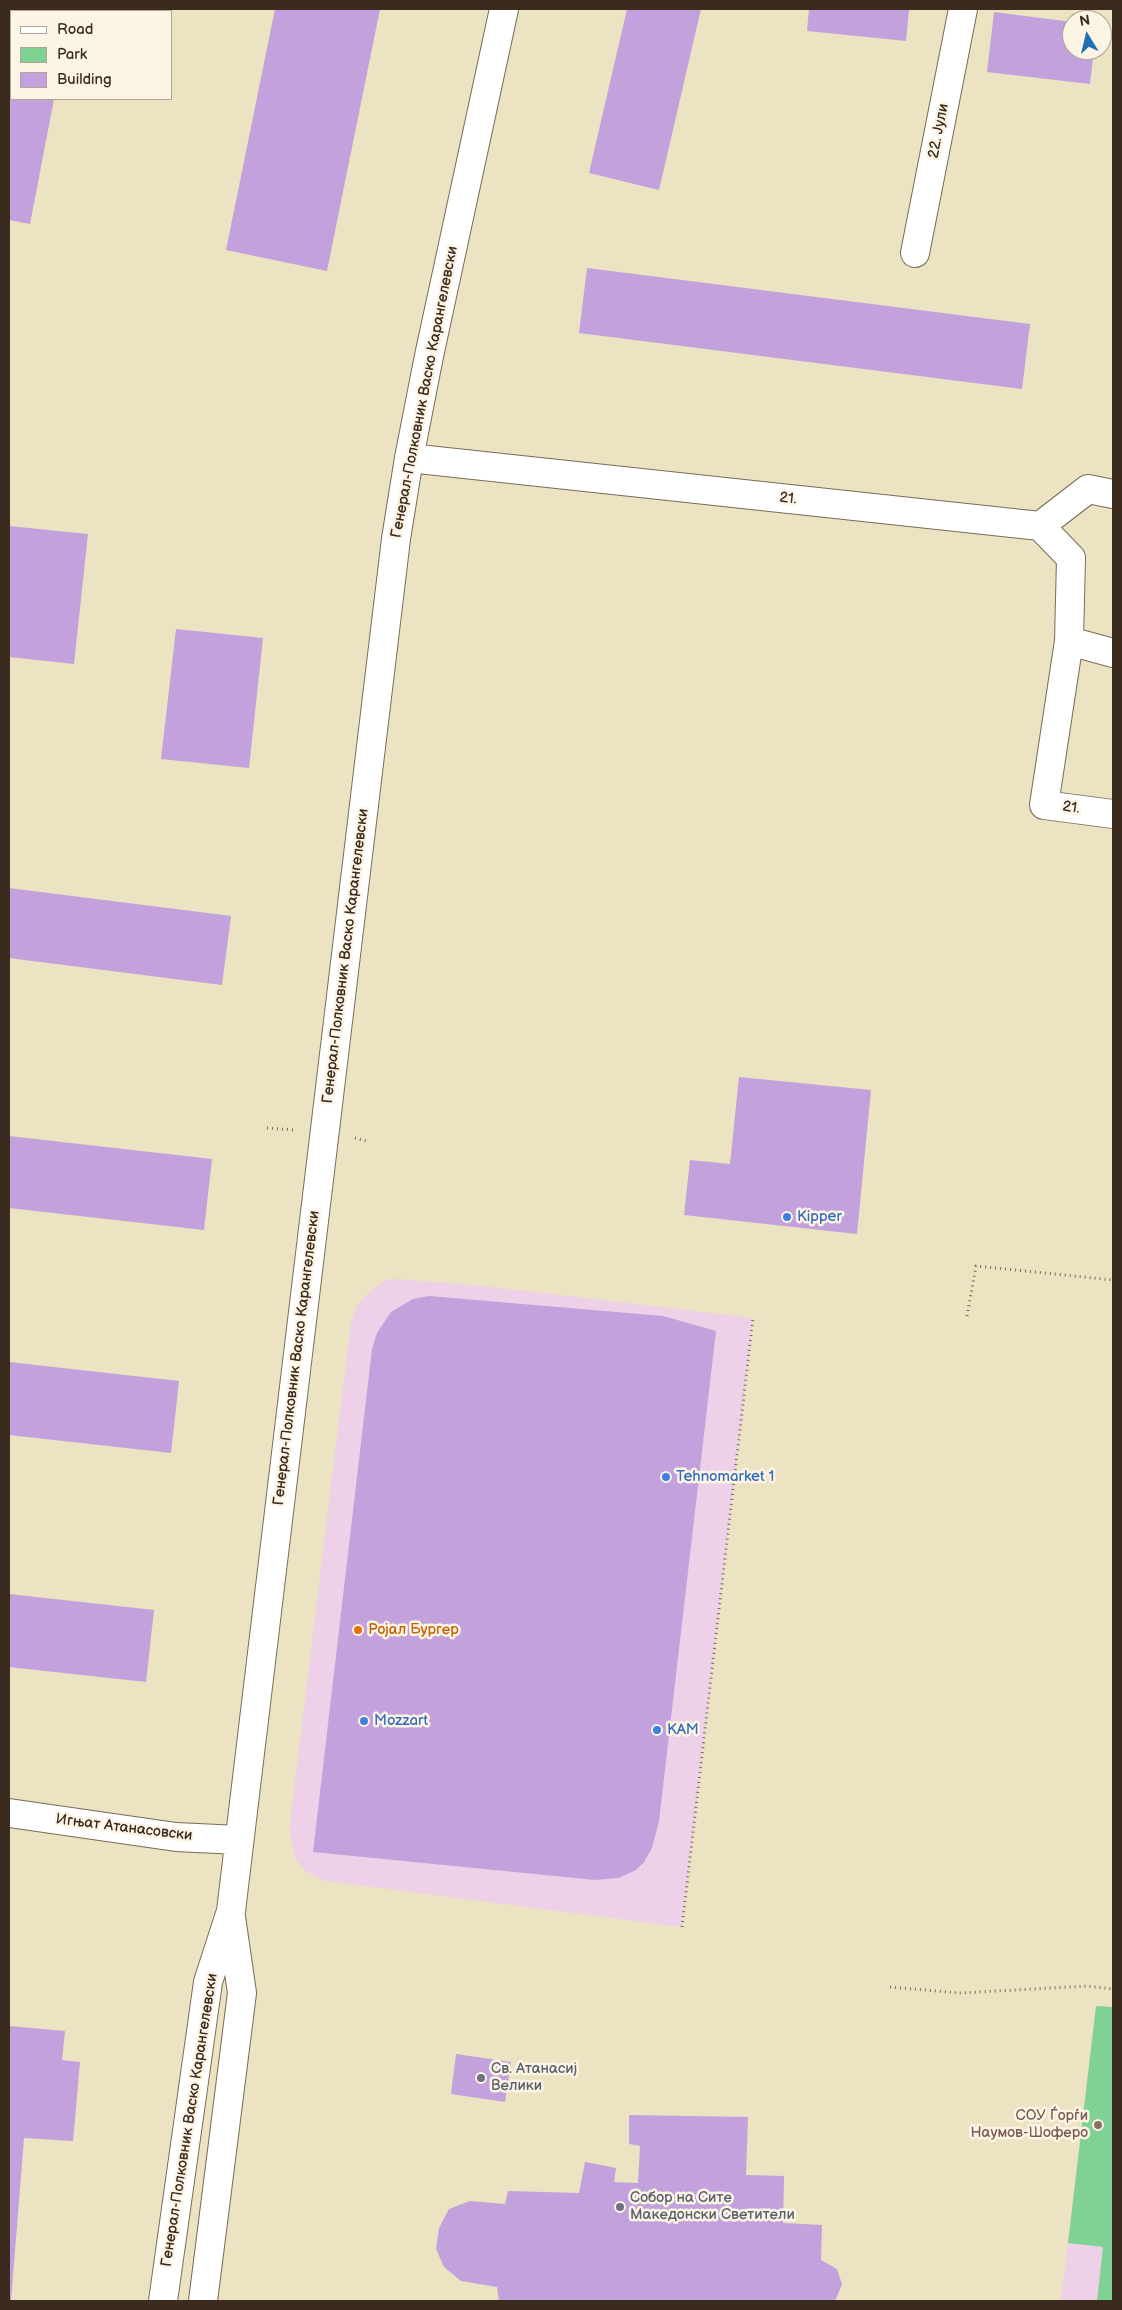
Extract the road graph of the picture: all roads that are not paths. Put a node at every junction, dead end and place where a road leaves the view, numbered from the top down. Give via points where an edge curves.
1 (504, 9) edge
2 (963, 9) edge
3 (915, 254) dead end
4 (409, 458) junction
5 (1113, 494) edge
6 (1040, 526) junction
7 (1069, 642) junction
8 (1113, 653) edge
9 (1113, 814) edge
10 (9, 1814) edge
11 (239, 1840) junction
12 (231, 1911) junction
13 (163, 2301) edge
14 (203, 2301) edge

1 - 4 street, Генерал-Полковник Васко Карангелевски
2 - 3 street, 22. Јули
4 - 6 street, 21.
4 - 11 street, Генерал-Полковник Васко Карангелевски via 396,540
5 - 6 street via 1088,489
6 - 7 street, 21. via 1071,558
7 - 8 street
7 - 9 street, 21. via 1044,804
10 - 11 street, Игњат Атанасовски via 176,1837
11 - 12 street, Генерал-Полковник Васко Карангелевски
12 - 13 street, Генерал-Полковник Васко Карангелевски via 208,1982
12 - 14 street, Генерал-Полковник Васко Карангелевски via 242,1993

